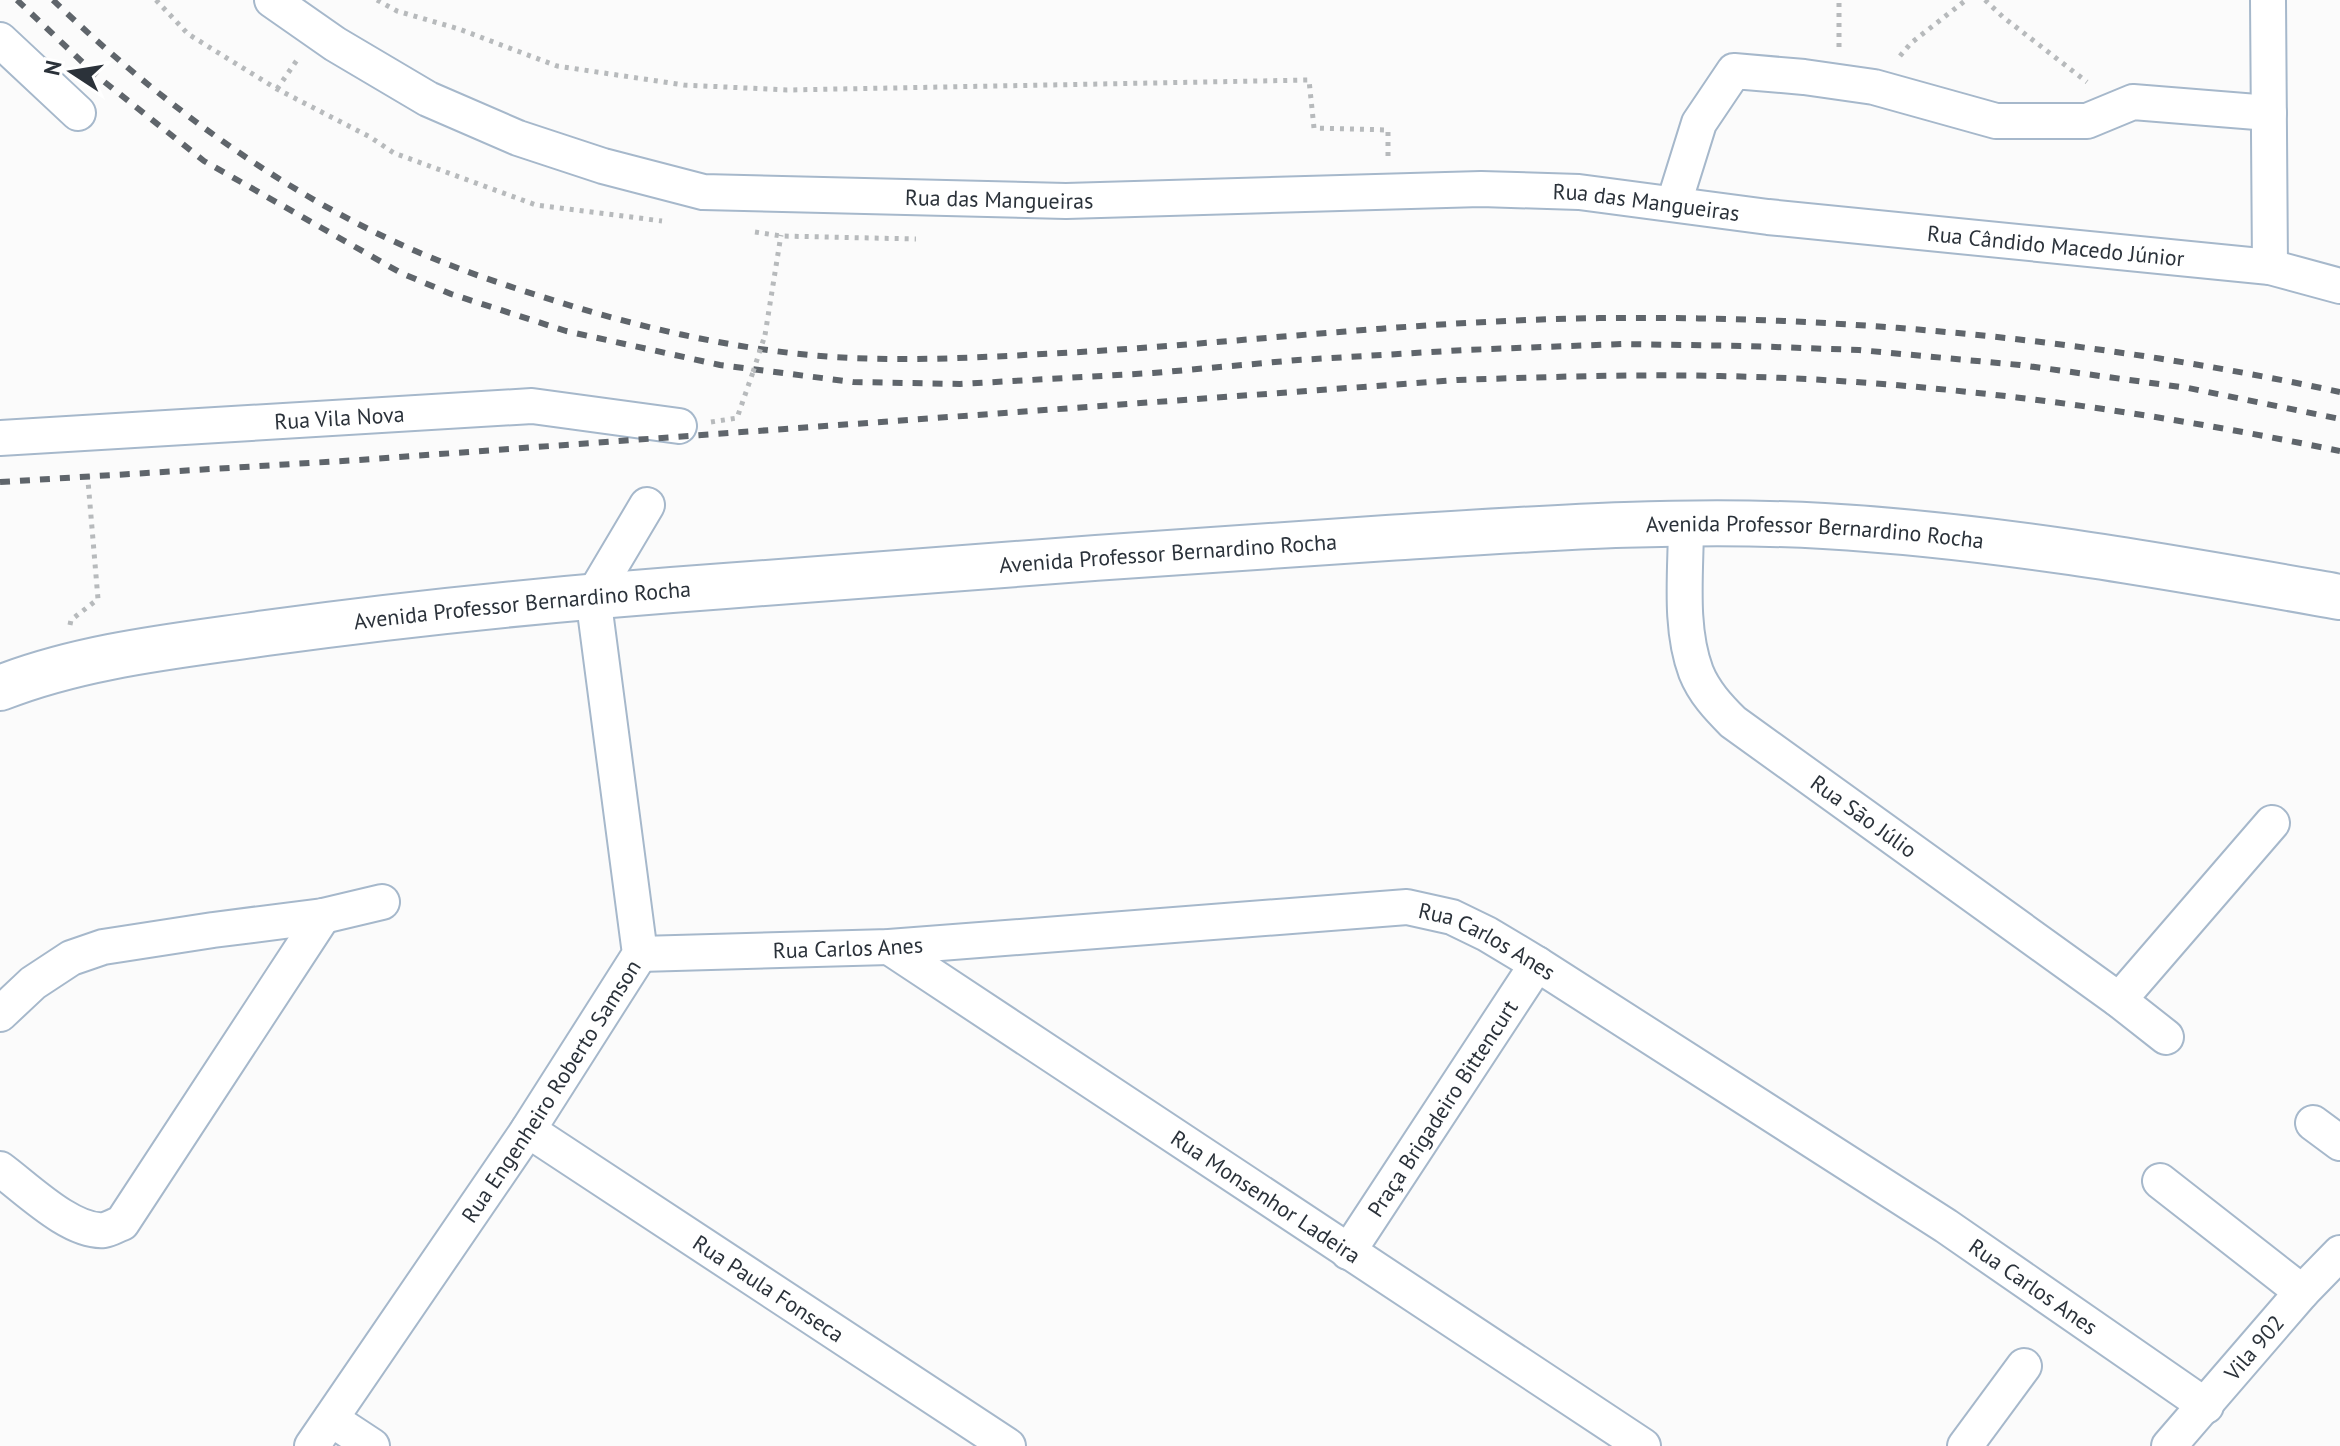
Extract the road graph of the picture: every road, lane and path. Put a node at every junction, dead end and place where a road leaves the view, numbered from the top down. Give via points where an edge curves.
1 (272, 0) edge
2 (377, 0) edge
3 (1839, 0) edge
4 (1966, 0) edge
5 (1985, 0) edge
6 (2268, 0) edge
7 (0, 40) edge
8 (1838, 82) junction
9 (1874, 87) junction
10 (2119, 107) junction
11 (78, 113) dead end
12 (2269, 113) junction
13 (1387, 192) junction
14 (782, 194) junction
15 (1674, 203) junction
16 (1768, 217) joint
17 (2270, 267) junction
18 (2340, 286) edge
19 (679, 426) joint
20 (85, 431) junction
21 (0, 438) edge
22 (647, 505) dead end
23 (1686, 523) junction
24 (593, 596) junction
25 (2340, 597) edge
26 (63, 669) junction
27 (0, 688) edge
28 (2272, 823) dead end
29 (382, 902) dead end
30 (323, 916) junction
31 (889, 947) junction
32 (640, 954) junction
33 (1537, 964) junction
34 (2119, 1000) junction
35 (0, 1014) edge
36 (2166, 1037) dead end
37 (528, 1130) junction
38 (0, 1169) edge
39 (2160, 1181) dead end
40 (1348, 1252) junction
41 (2340, 1253) edge
42 (2302, 1292) junction
43 (2024, 1366) dead end
44 (2206, 1406) junction
45 (322, 1432) edge
46 (1622, 1440) edge
47 (1972, 1444) edge
48 (372, 1446) edge
49 (1008, 1446) edge
50 (2169, 1446) edge

1 - 14 street, Rua das Mangueiras via 428,99 518,138 703,192
2 - 13 path via 557,66 684,85 787,90 1309,80 1314,128 1388,130
3 - 8 path
4 - 9 path via 1911,43
5 - 10 path
6 - 12 street
7 - 11 street
8 - 9 street
8 - 15 street via 1734,71 1699,123
9 - 10 street via 1996,121 2087,121
10 - 12 street via 2133,102
12 - 17 street
13 - 14 street, Rua das Mangueiras via 1066,201
13 - 15 street, Rua das Mangueiras via 1565,192
14 - 19 path, bridge via 781,244 765,335 737,418
15 - 16 street, Rua das Mangueiras
16 - 17 street, Rua Cândido Macedo Júnior
17 - 18 street, Rua Cândido Macedo Júnior
19 - 20 street, Rua Vila Nova via 532,406
20 - 21 street, Rua Vila Nova
20 - 26 path via 98,599 71,620
22 - 24 street
23 - 24 main road, Avenida Professor Bernardino Rocha via 1271,545
23 - 25 main road, Avenida Professor Bernardino Rocha via 1945,535
23 - 34 street, Rua São Júlio via 1687,632 1696,672 1712,702
24 - 26 main road, Avenida Professor Bernardino Rocha via 365,619 130,652
24 - 32 street, Rua Engenheiro Roberto Samson
26 - 27 main road, Avenida Professor Bernardino Rocha
28 - 34 street
29 - 30 street
30 - 35 street via 103,947 71,958
30 - 38 street via 122,1223 107,1230 72,1222
31 - 32 street, Rua Carlos Anes
31 - 33 street, Rua Carlos Anes via 1407,907 1452,917
31 - 40 street, Rua Monsenhor Ladeira
32 - 37 street, Rua Engenheiro Roberto Samson
33 - 40 street, Praça Brigadeiro Bittencurt
33 - 44 street, Rua Carlos Anes via 1946,1226
34 - 36 street, Rua São Júlio
37 - 45 street, Rua Engenheiro Roberto Samson
37 - 49 street, Rua Paula Fonseca
39 - 42 street
40 - 46 street, Rua Monsenhor Ladeira
41 - 42 street, Vila 902
42 - 44 street, Vila 902
43 - 47 street
44 - 50 street, Vila 902
45 - 48 street

